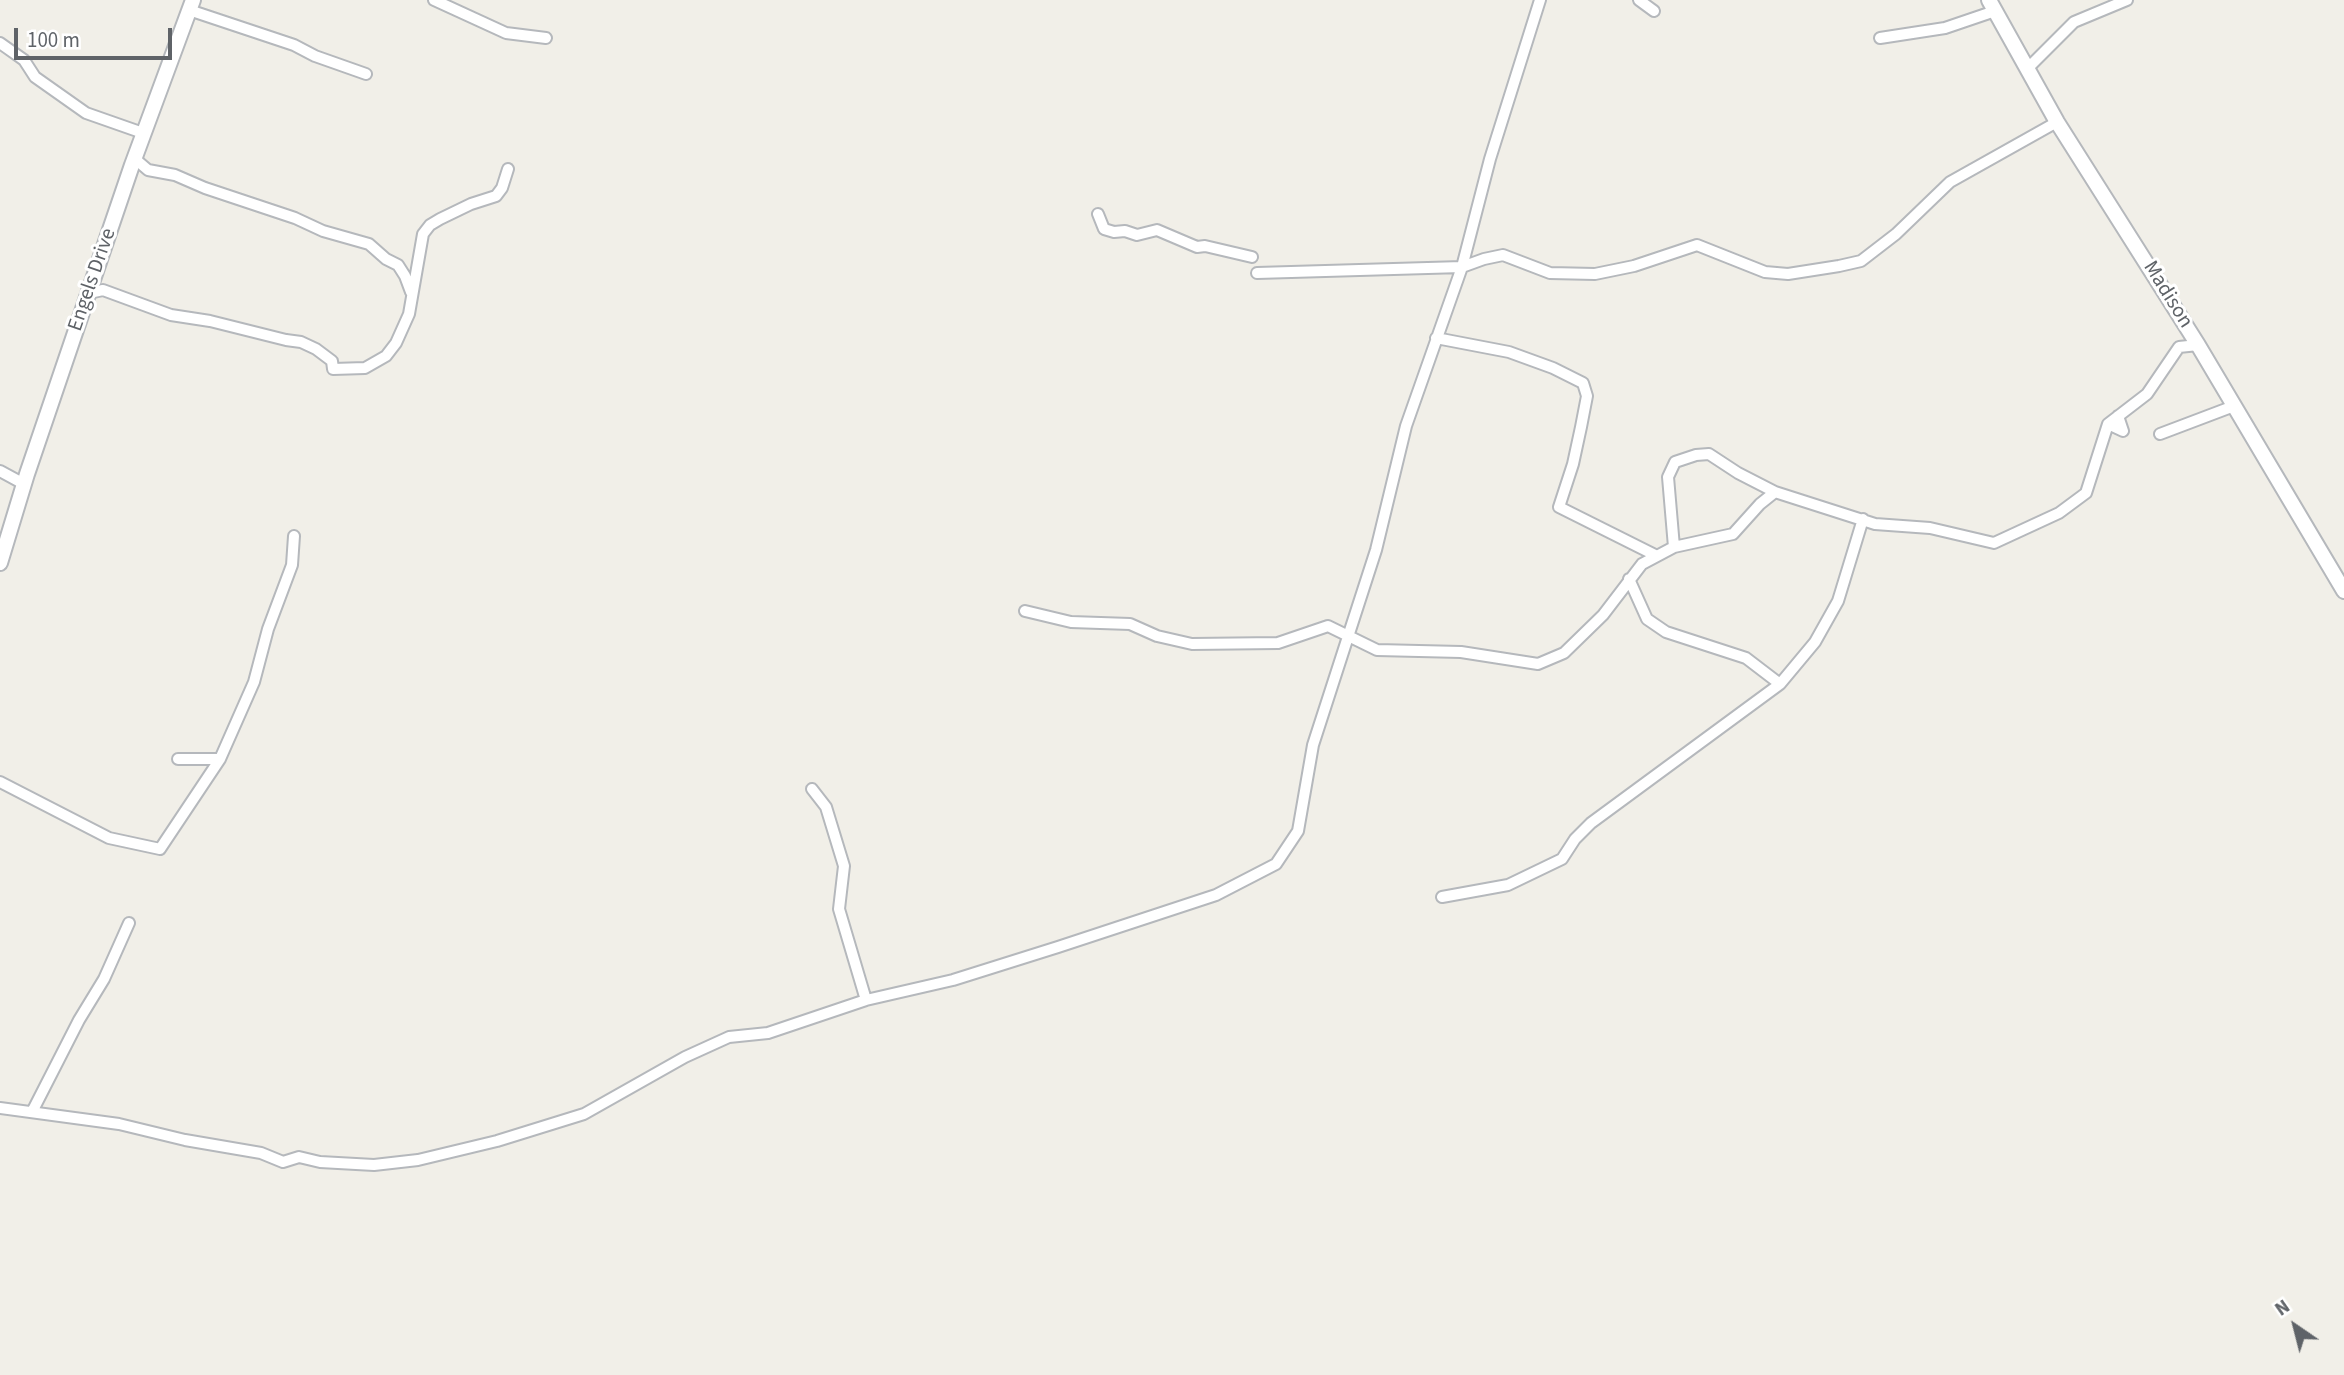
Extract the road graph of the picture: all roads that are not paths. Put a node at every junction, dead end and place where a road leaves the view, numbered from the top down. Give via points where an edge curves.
1 (434, 0) edge
2 (1540, 0) edge
3 (1639, 0) edge
4 (2127, 0) edge
5 (191, 5) edge
6 (1992, 5) edge
7 (1654, 11) dead end
8 (546, 38) dead end
9 (1880, 38) dead end
10 (0, 43) edge
11 (2027, 69) junction
12 (366, 74) dead end
13 (2057, 122) junction
14 (143, 133) junction
15 (134, 158) junction
16 (509, 169) dead end
17 (1098, 214) dead end
18 (1252, 257) dead end
19 (1462, 267) junction
20 (1257, 272) dead end
21 (411, 292) junction
22 (89, 293) junction
23 (1436, 338) junction
24 (2198, 345) junction
25 (2234, 406) junction
26 (2160, 434) dead end
27 (0, 471) edge
28 (24, 484) junction
29 (1775, 492) junction
30 (1863, 519) junction
31 (294, 536) dead end
32 (1674, 547) junction
33 (1657, 555) junction
34 (0, 563) edge
35 (1629, 579) junction
36 (2344, 592) edge
37 (1025, 611) dead end
38 (1349, 637) junction
39 (1780, 684) junction
40 (178, 759) dead end
41 (220, 759) junction
42 (0, 782) edge
43 (813, 789) dead end
44 (1442, 897) dead end
45 (129, 923) dead end
46 (866, 1000) junction
47 (0, 1108) edge
48 (32, 1112) junction

1 - 8 street via 506,33
2 - 19 street
3 - 7 street
4 - 11 street via 2074,22
5 - 12 street
5 - 14 street, Engels Drive
6 - 9 street via 1945,28
6 - 11 street, Madison
10 - 14 street via 24,60 34,77 86,113
11 - 13 street, Madison
13 - 19 street via 1950,182 1861,261 1788,274 1765,272 1698,246 1595,274 1550,274 1503,256
13 - 24 street, Madison
14 - 15 street, Engels Drive
15 - 21 street via 148,170 175,175 369,244 398,265
15 - 22 street, Engels Drive
16 - 21 street via 496,196 430,225 423,234
17 - 18 street via 1104,229 1114,232 1138,235 1157,230 1197,247
19 - 20 street
19 - 23 street
21 - 22 street via 409,314 386,356 365,368 340,369 333,369 332,361 301,342 171,315 103,290
22 - 28 street, Engels Drive
23 - 33 street via 1509,352 1583,383 1587,396 1559,507
23 - 38 street via 1406,426
24 - 25 street, Madison
24 - 30 street via 2179,347 2147,394 2108,424 2086,494 2059,513 1994,543
25 - 26 street
25 - 36 street, Madison
27 - 28 street
28 - 34 street, Engels Drive
29 - 30 street
29 - 32 street via 1733,534
29 - 32 street via 1709,454 1675,462 1668,477
30 - 39 street via 1838,601 1815,642
31 - 41 street via 292,565 254,682
32 - 33 street
33 - 35 street
35 - 38 street via 1603,615 1564,653 1538,664 1461,652 1377,650
35 - 39 street via 1647,619 1666,632 1746,658
37 - 38 street via 1071,622 1129,624 1192,644 1278,643 1328,626
38 - 46 street via 1313,745 1298,831 1276,864 1216,895 953,979
39 - 44 street via 1591,823 1562,859 1508,884
40 - 41 street
41 - 42 street via 160,849 109,838
43 - 46 street via 826,807 844,866 839,909
45 - 48 street
46 - 48 street via 768,1032 729,1037 584,1114 418,1160 374,1165 299,1157 283,1162 261,1153 119,1124
47 - 48 street

